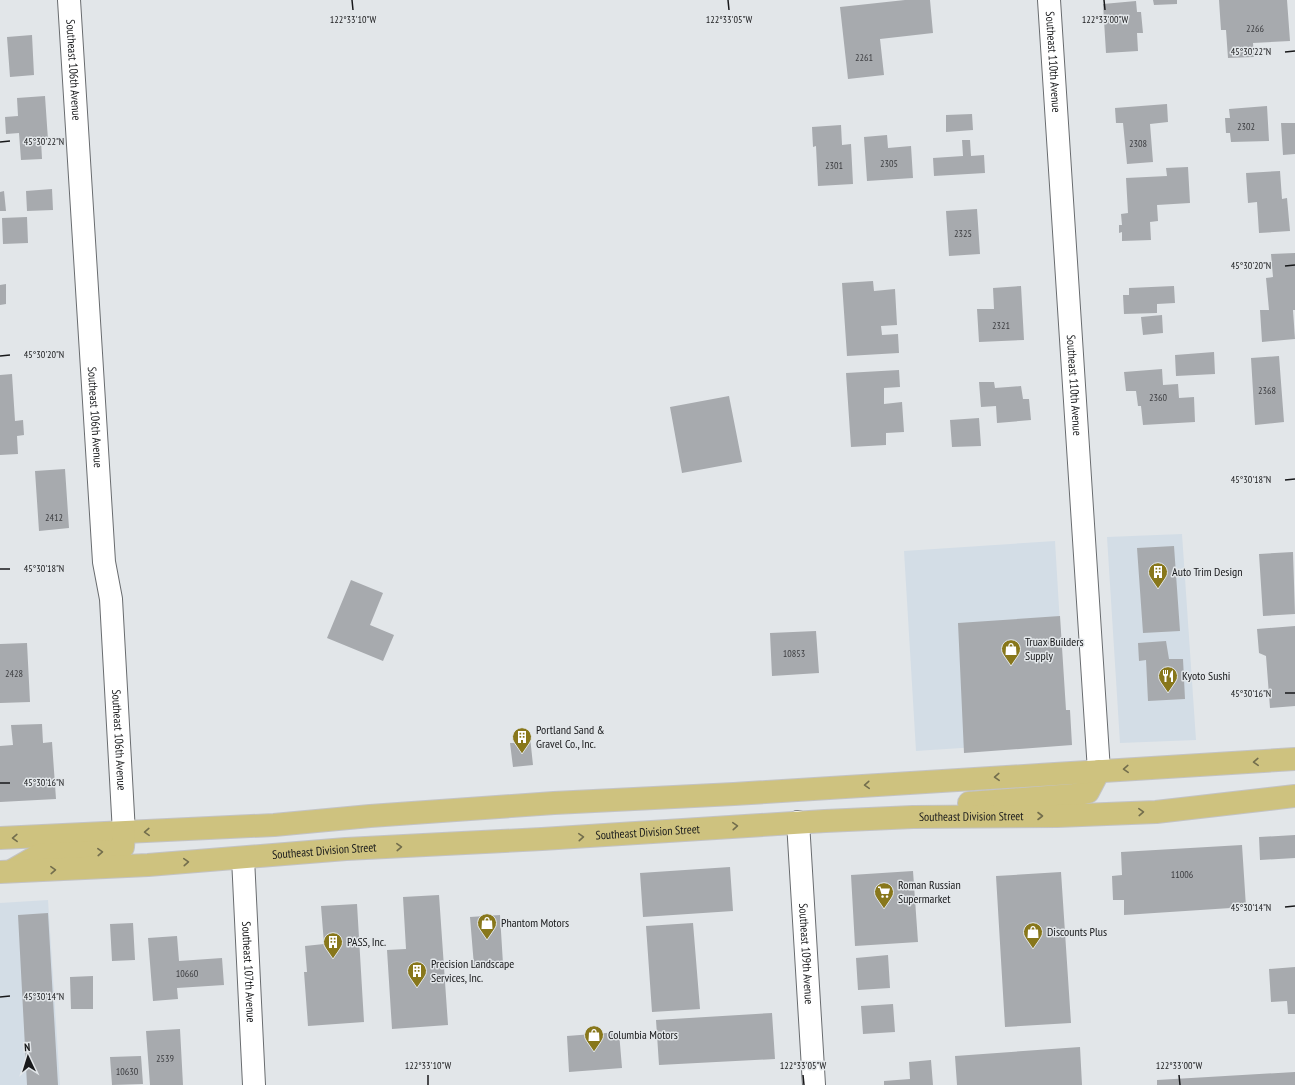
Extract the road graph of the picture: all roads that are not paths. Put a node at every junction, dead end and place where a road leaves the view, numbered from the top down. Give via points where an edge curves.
1 (69, 0) edge
2 (1050, 0) edge
3 (1295, 759) edge
4 (1099, 771) junction
5 (836, 787) junction
6 (1295, 796) edge
7 (953, 817) junction
8 (798, 822) junction
9 (124, 833) junction
10 (0, 838) edge
11 (243, 858) junction
12 (5, 872) edge
13 (254, 1085) edge
14 (814, 1085) edge

1 - 9 street, Southeast 106th Avenue via 104,562 111,599
2 - 4 street, Southeast 110th Avenue
3 -> 4 main road
4 -> 5 main road
4 - 7 main road via 1088,792 969,803
5 - 8 main road
5 -> 9 main road via 546,803 274,825
7 -> 6 main road, Southeast Division Street via 1156,812
7 - 8 main road, Southeast Division Street
11 -> 8 main road, Southeast Division Street via 346,849
8 - 14 street, Southeast 109th Avenue
9 -> 10 main road
12 -> 9 main road via 39,855 114,851 123,847
12 -> 11 main road, Southeast Division Street
11 - 13 street, Southeast 107th Avenue

